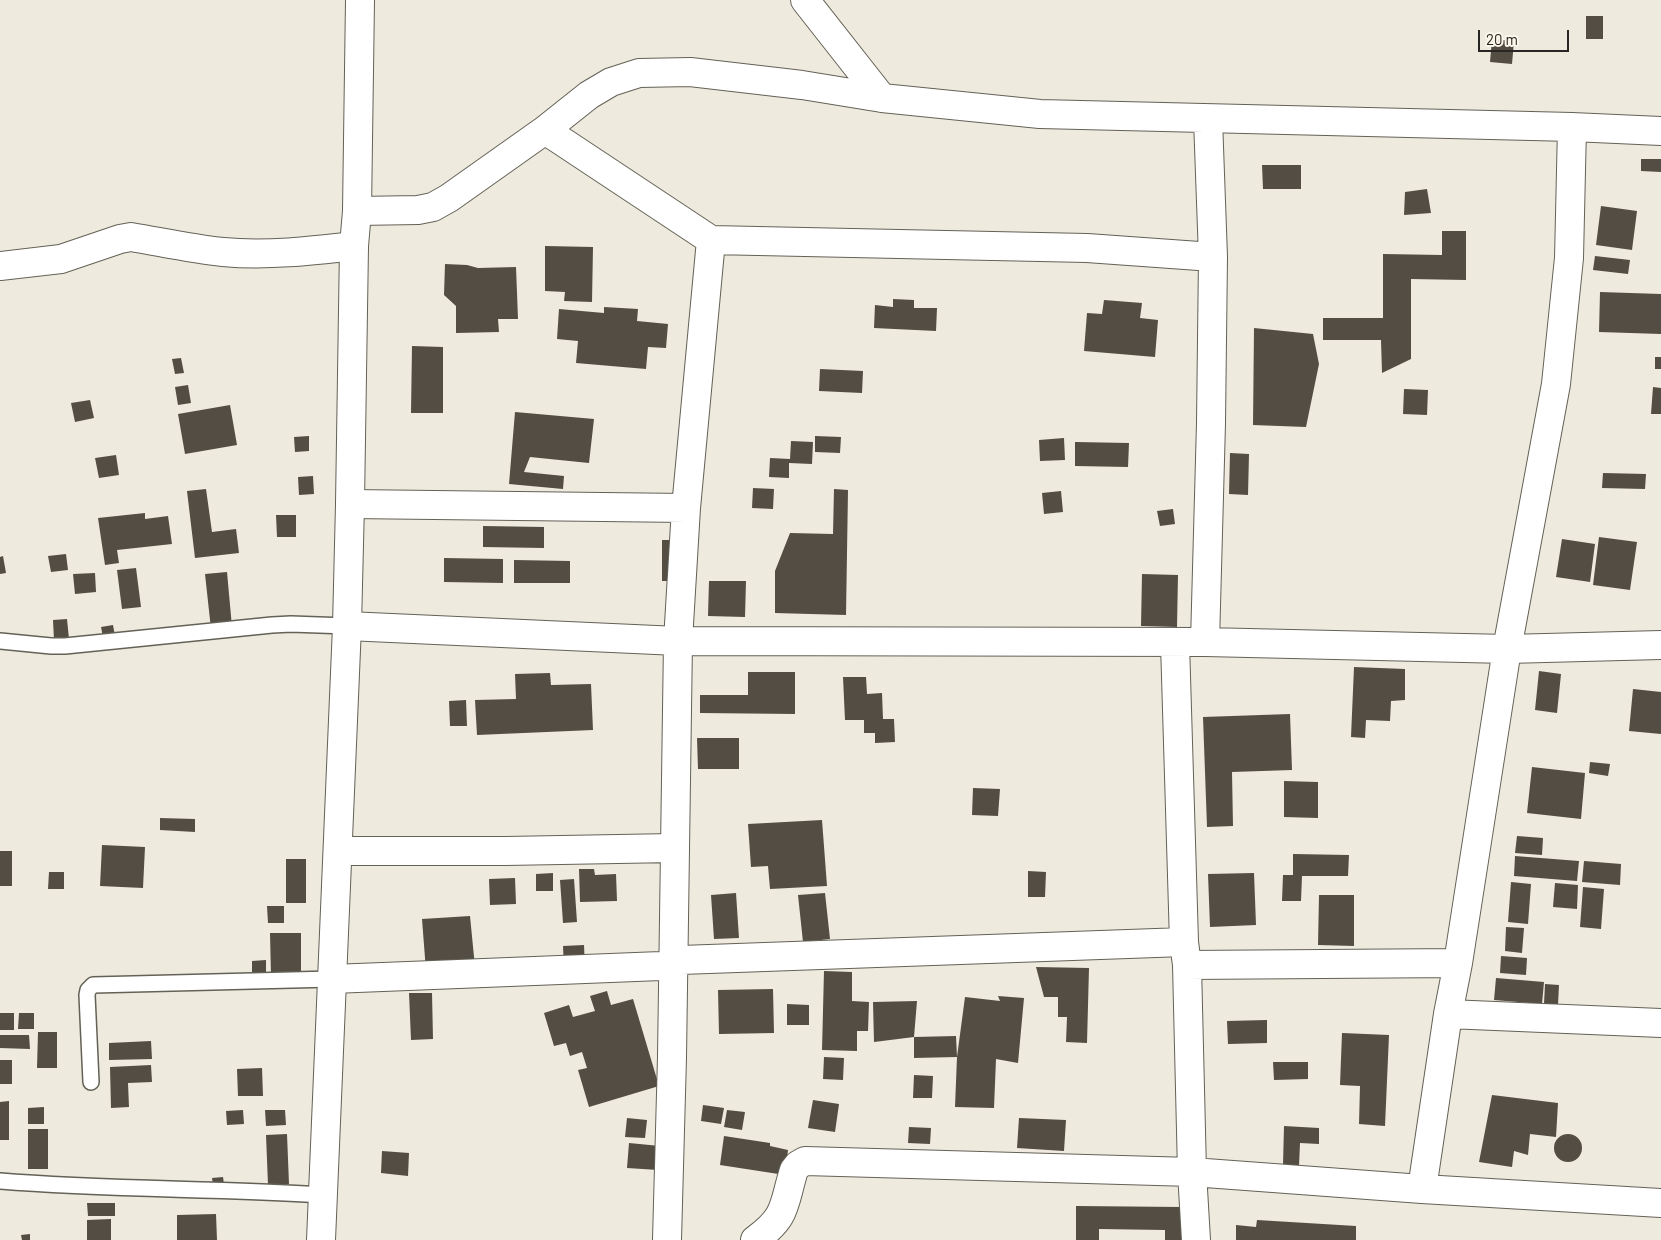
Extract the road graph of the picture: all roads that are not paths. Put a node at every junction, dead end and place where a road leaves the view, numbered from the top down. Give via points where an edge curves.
1 (360, 0) edge
2 (806, 0) edge
3 (882, 98) junction
4 (1208, 119) junction
5 (1572, 127) junction
6 (546, 130) junction
7 (1661, 132) edge
8 (357, 211) junction
9 (710, 240) junction
10 (354, 246) junction
11 (1213, 256) junction
12 (0, 266) edge
13 (350, 504) junction
14 (686, 508) junction
15 (347, 626) junction
16 (0, 641) edge
17 (678, 641) junction
18 (1205, 642) junction
19 (1175, 643) junction
20 (1661, 645) edge
21 (1507, 650) junction
22 (674, 848) junction
23 (338, 851) junction
24 (1186, 954) junction
25 (1458, 963) junction
26 (673, 964) junction
27 (332, 979) junction
28 (1448, 1014) junction
29 (1661, 1024) edge
30 (91, 1082) dead end
31 (1192, 1172) junction
32 (0, 1181) edge
33 (1422, 1189) junction
34 (323, 1196) junction
35 (1661, 1203) edge
36 (321, 1240) edge
37 (667, 1240) edge
38 (755, 1240) edge
39 (1196, 1240) edge

1 - 8 street
2 - 3 street
3 - 4 street via 1040,114
3 - 6 street via 690,72 639,73 610,82
4 - 5 street
4 - 11 street
5 - 7 street
5 - 21 street via 1569,258 1556,384
6 - 8 street via 433,207
6 - 9 street
8 - 10 street
9 - 11 street via 1087,248
9 - 14 street
10 - 12 street via 284,252 224,252 131,238 61,259
10 - 13 street
11 - 18 street
13 - 14 street
13 - 15 street
14 - 17 street
15 - 16 lane via 272,625 65,646
15 - 17 street
15 - 23 street
17 - 19 street
17 - 22 street
18 - 19 street
18 - 21 street
19 - 24 street
20 - 21 street
21 - 25 street
22 - 23 street
22 - 26 street
23 - 27 street
24 - 25 street
24 - 26 street via 681,960
24 - 31 street
25 - 28 street
26 - 27 street
26 - 37 street
27 - 30 lane via 94,985 87,994
27 - 34 street
28 - 29 street
28 - 33 street
31 - 33 street
31 - 38 street via 805,1161 794,1170 779,1218
31 - 39 street
32 - 34 lane
33 - 35 street
34 - 36 street

